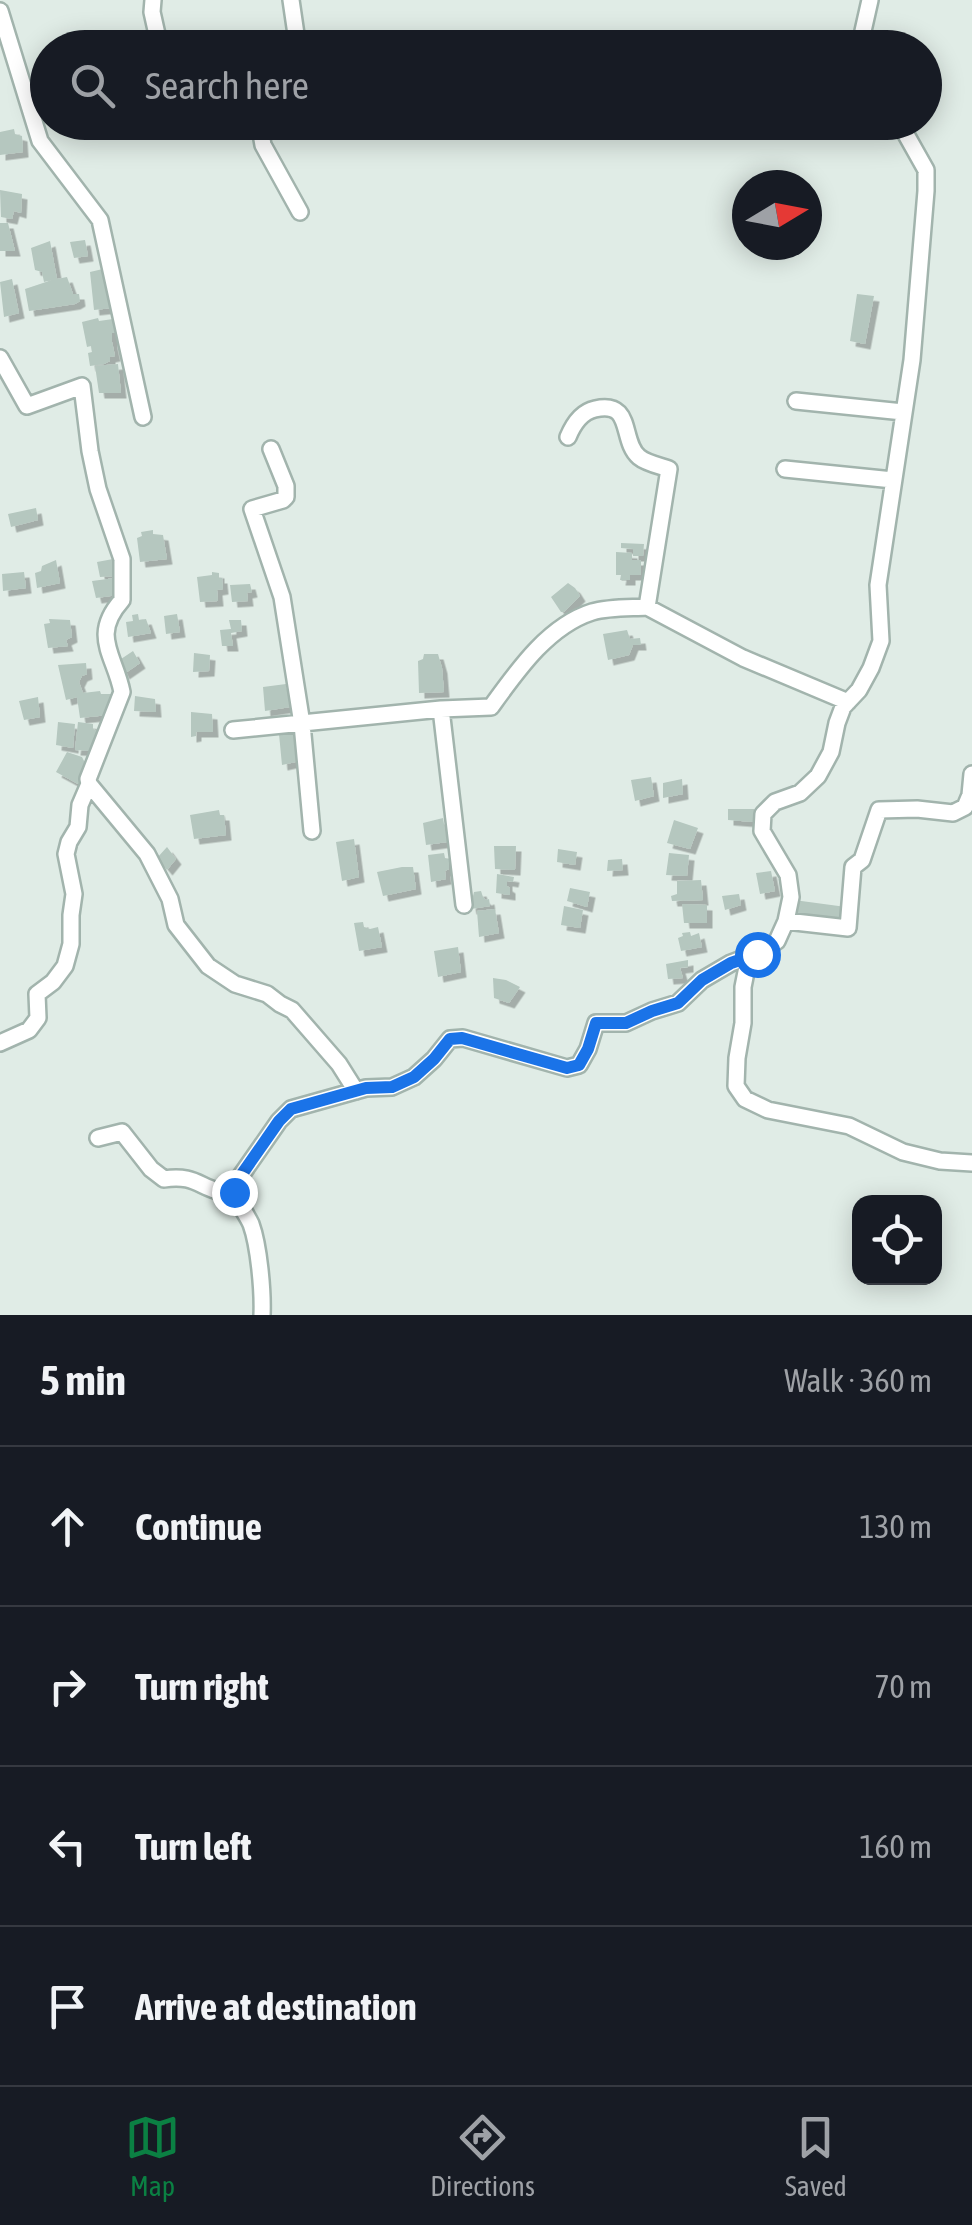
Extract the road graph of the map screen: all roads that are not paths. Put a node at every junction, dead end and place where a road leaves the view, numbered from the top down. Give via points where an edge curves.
1 (152, 0) edge
2 (291, 0) edge
3 (870, 0) edge
4 (0, 11) edge
5 (156, 30) edge
6 (295, 30) edge
7 (864, 30) edge
8 (30, 108) edge
9 (40, 140) edge
10 (262, 140) edge
11 (909, 140) edge
12 (300, 212) dead end
13 (0, 358) edge
14 (796, 401) dead end
15 (903, 412) junction
16 (144, 418) dead end
17 (568, 437) dead end
18 (272, 448) dead end
19 (785, 470) dead end
20 (893, 480) junction
21 (647, 607) junction
22 (848, 702) junction
23 (441, 709) junction
24 (302, 724) junction
25 (233, 730) dead end
26 (972, 774) edge
27 (89, 784) junction
28 (312, 831) dead end
29 (464, 905) dead end
30 (786, 921) junction
31 (757, 954) junction
32 (0, 1042) edge
33 (356, 1091) junction
34 (98, 1138) dead end
35 (972, 1163) edge
36 (234, 1192) junction
37 (263, 1314) edge

1 - 5 street
2 - 6 street
3 - 7 street
4 - 8 street
9 - 16 street via 100,220
10 - 12 street
11 - 15 street via 926,170
13 - 27 street via 27,406 82,386 94,470 122,559 122,600 106,632 122,692
14 - 15 street
15 - 20 street
17 - 21 street via 588,411 617,411 640,458 670,469
18 - 24 street via 286,497 252,509 282,598
19 - 20 street
20 - 22 street via 878,585 881,641
21 - 22 street via 743,658
21 - 23 street via 595,611 573,621 536,650 491,707
22 - 30 street via 818,776 763,814 762,831 788,875
23 - 24 street
23 - 29 street
24 - 25 street
24 - 28 street
26 - 30 street via 965,807 953,812 879,810 862,860 853,867 848,928
27 - 32 street via 66,854 74,894 66,966 37,994 38,1018 29,1030
27 - 33 street via 147,854 176,925 208,966 292,1010
30 - 31 street via 778,941
31 - 33 street via 702,980 678,1003 626,1023 596,1023 579,1065 567,1068 450,1039 414,1077
31 - 35 street via 743,987 736,1086 744,1099 849,1126 902,1152
33 - 36 street via 291,1109
34 - 36 street via 122,1132 164,1179 197,1179 220,1193
36 - 37 street via 256,1239

